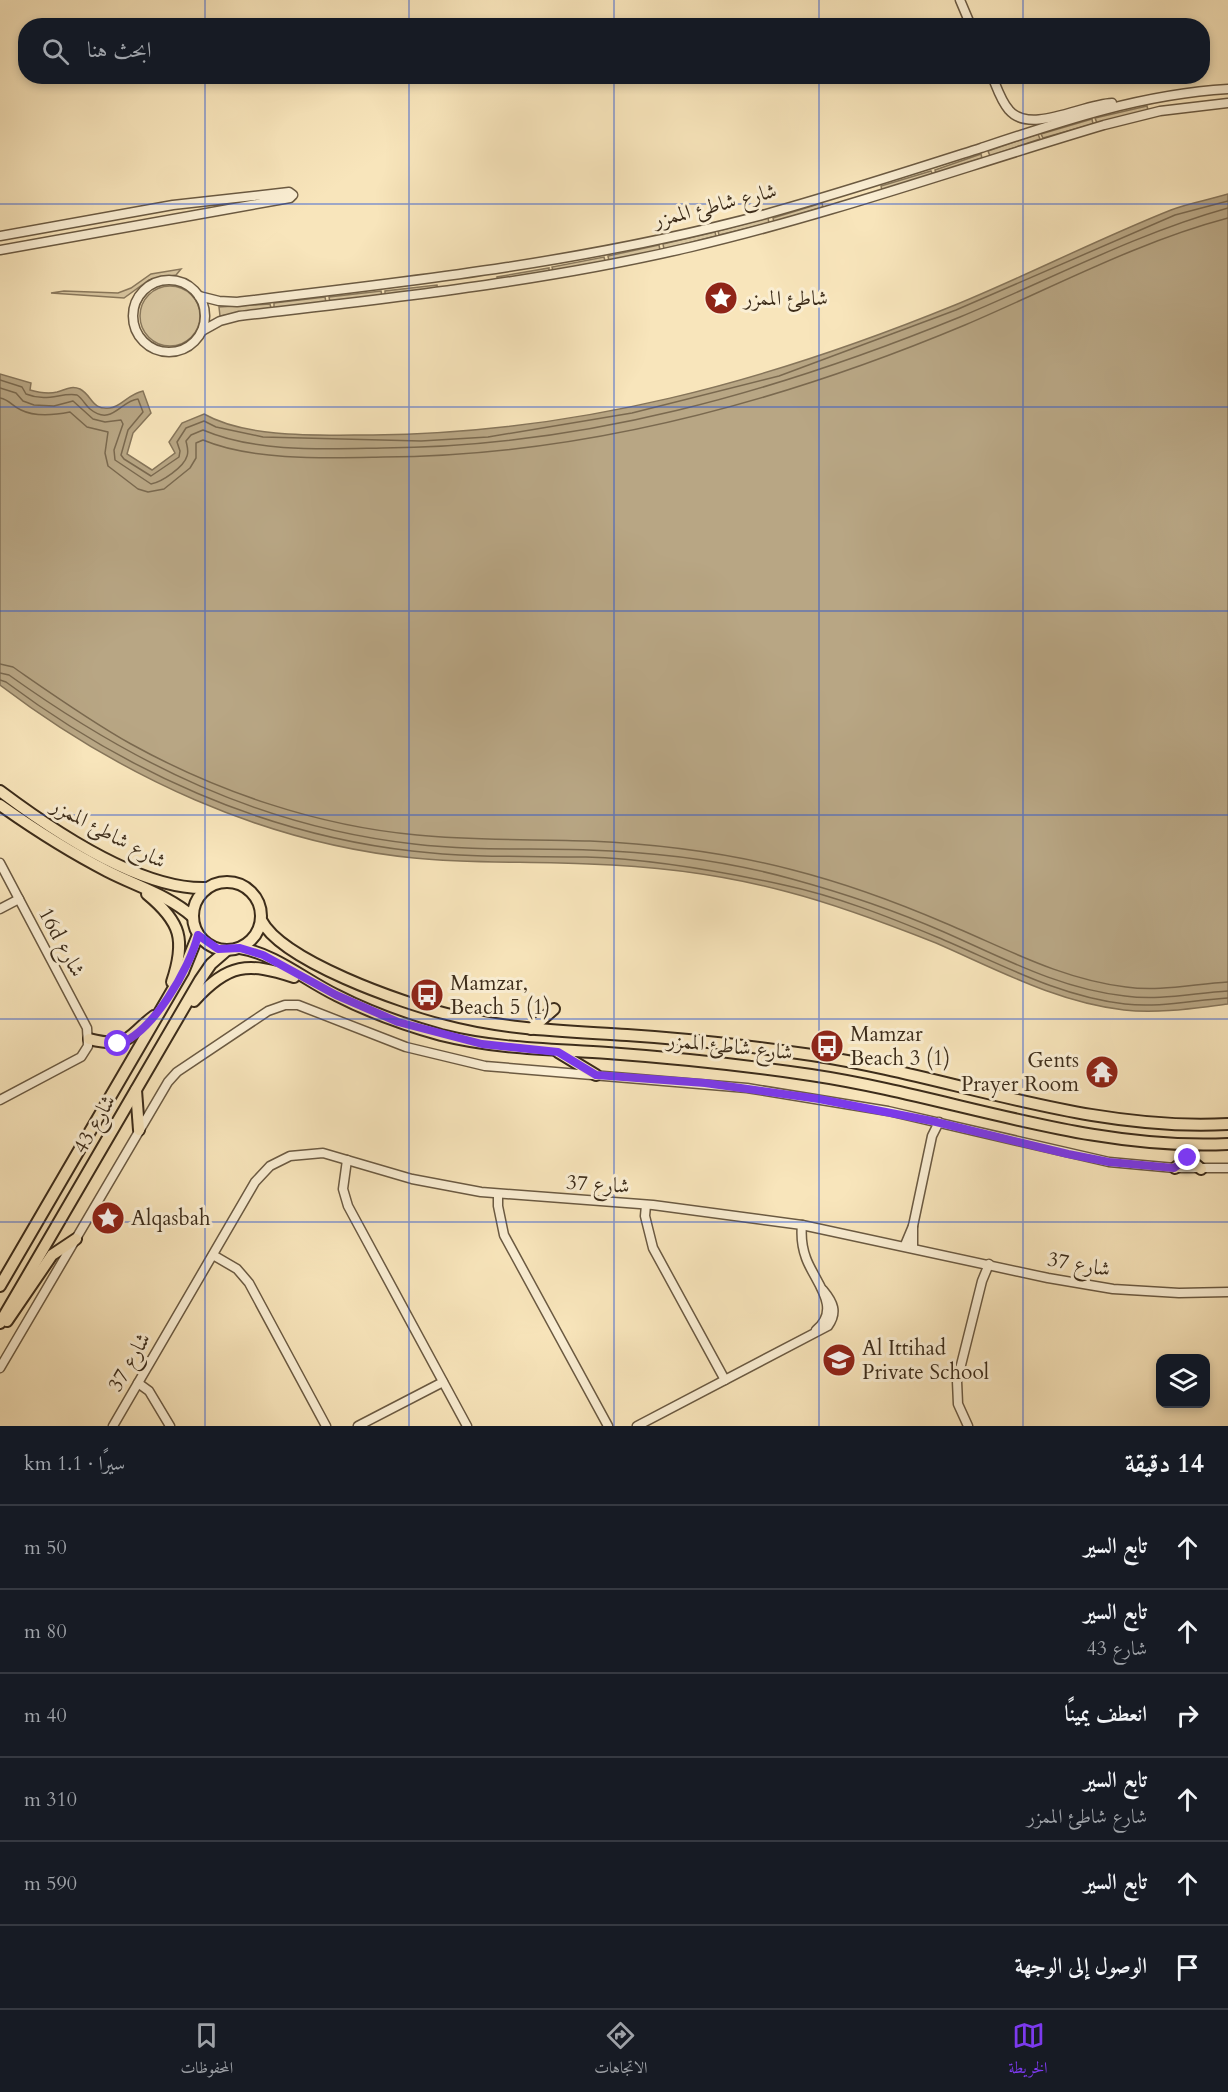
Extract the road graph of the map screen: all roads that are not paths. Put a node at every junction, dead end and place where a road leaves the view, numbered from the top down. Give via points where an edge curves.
1 (960, 0) edge
2 (968, 18) edge
3 (996, 84) edge
4 (1228, 89) edge
5 (1228, 103) edge
6 (1125, 104) junction
7 (173, 205) junction
8 (176, 219) junction
9 (0, 236) edge
10 (0, 250) edge
11 (199, 296) junction
12 (202, 332) junction
13 (0, 791) edge
14 (1, 806) edge
15 (0, 863) edge
16 (138, 886) junction
17 (206, 888) junction
18 (19, 899) junction
19 (0, 909) edge
20 (193, 917) junction
21 (261, 920) junction
22 (198, 935) junction
23 (240, 948) junction
24 (226, 951) junction
25 (316, 985) junction
26 (161, 1009) junction
27 (555, 1009) dead end
28 (178, 1019) junction
29 (531, 1029) junction
30 (89, 1039) junction
31 (558, 1052) junction
32 (596, 1075) junction
33 (136, 1090) junction
34 (0, 1100) edge
35 (935, 1122) junction
36 (1228, 1124) edge
37 (139, 1130) junction
38 (1228, 1144) edge
39 (1195, 1145) junction
40 (1188, 1158) junction
41 (351, 1162) junction
42 (1174, 1168) junction
43 (1228, 1168) edge
44 (1201, 1169) junction
45 (502, 1195) junction
46 (649, 1205) junction
47 (806, 1225) junction
48 (76, 1239) junction
49 (909, 1246) junction
50 (213, 1255) junction
51 (985, 1263) junction
52 (0, 1286) edge
53 (1228, 1292) edge
54 (0, 1325) edge
55 (0, 1368) edge
56 (725, 1380) junction
57 (443, 1382) junction
58 (136, 1387) junction
59 (113, 1426) edge
60 (170, 1426) edge
61 (326, 1426) edge
62 (358, 1426) edge
63 (467, 1426) edge
64 (608, 1426) edge
65 (637, 1426) edge
66 (968, 1426) edge

1 - 2 street
3 - 6 street via 1006,108 1024,120 1039,120 1101,104
4 - 6 street, شارع شاطئ الممزر
5 - 12 street, شارع شاطئ الممزر via 1160,111 1104,124 770,227 650,256 464,290 239,316
6 - 11 street, شارع شاطئ الممزر via 776,211 608,250 462,276 237,302
7 - 8 street via 180,212
7 - 8 street via 289,192 293,195
7 - 9 street
8 - 10 street
11 - 12 street via 206,313
11 - 12 street via 182,282 160,281 150,285 137,299 133,322 140,339 168,353 188,347
13 - 17 main road, شارع شاطئ الممزر via 66,835 142,876 168,885
14 - 16 main road, شارع شاطئ الممزر via 61,845
15 - 18 street, 16d شارع
16 - 20 main road, شارع شاطئ الممزر via 171,900
16 - 26 main road via 168,912 179,936 179,958
17 - 20 main road via 196,902
17 - 21 main road via 229,881 244,886 260,904
18 - 19 street
18 - 30 street, 16d شارع via 87,1028
20 - 22 main road
21 - 23 main road via 253,939
21 - 29 main road, شارع شاطئ الممزر via 281,942 375,991 446,1014
22 - 24 main road via 210,946
22 - 26 main road, شارع 43 via 188,963
23 - 24 main road
23 - 25 main road, شارع شاطئ الممزر via 263,955
24 - 28 main road, شارع 43 via 211,964
25 - 28 main road via 264,968 239,968 216,978
25 - 31 main road, شارع شاطئ الممزر via 377,1014 441,1035
26 - 30 main road via 126,1042 110,1044
26 - 52 main road, شارع 43
27 - 29 main road
28 - 33 main road, شارع 43
29 - 36 main road, شارع شاطئ الممزر via 780,1050 920,1076 1090,1116 1152,1124
30 - 34 street via 81,1057
31 - 32 main road
31 - 39 main road, شارع شاطئ الممزر via 641,1056 801,1073 916,1095 1078,1134 1138,1143
32 - 35 street via 747,1088
32 - 37 street via 525,1071 457,1060 385,1040 304,1007 285,1005 263,1014 177,1072
33 - 37 main road
33 - 54 main road, شارع 43
35 - 42 street via 1109,1162
35 - 49 street
37 - 48 street
38 - 39 main road, شارع شاطئ الممزر
39 - 40 main road
40 - 42 main road
40 - 44 main road
41 - 45 street, شارع 37 via 428,1183
41 - 50 street, شارع 37 via 323,1153 301,1153 270,1166 255,1182
41 - 57 street via 344,1179 348,1206
42 - 44 street
43 - 44 street
45 - 46 street, شارع 37
45 - 64 street via 504,1235
46 - 47 street, شارع 37
46 - 56 street via 647,1220 652,1248
47 - 49 street, شارع 37
47 - 56 street via 803,1240 807,1260 833,1304 832,1320 828,1326
48 - 54 main road via 52,1255 18,1307
48 - 55 street
49 - 51 street, شارع 37
50 - 58 street, شارع 37
50 - 61 street via 237,1269 249,1283
51 - 53 street, شارع 37 via 1113,1288
51 - 66 street via 957,1381 958,1404
56 - 65 street
57 - 62 street
57 - 63 street
58 - 59 street, شارع 37
58 - 60 street via 151,1397

